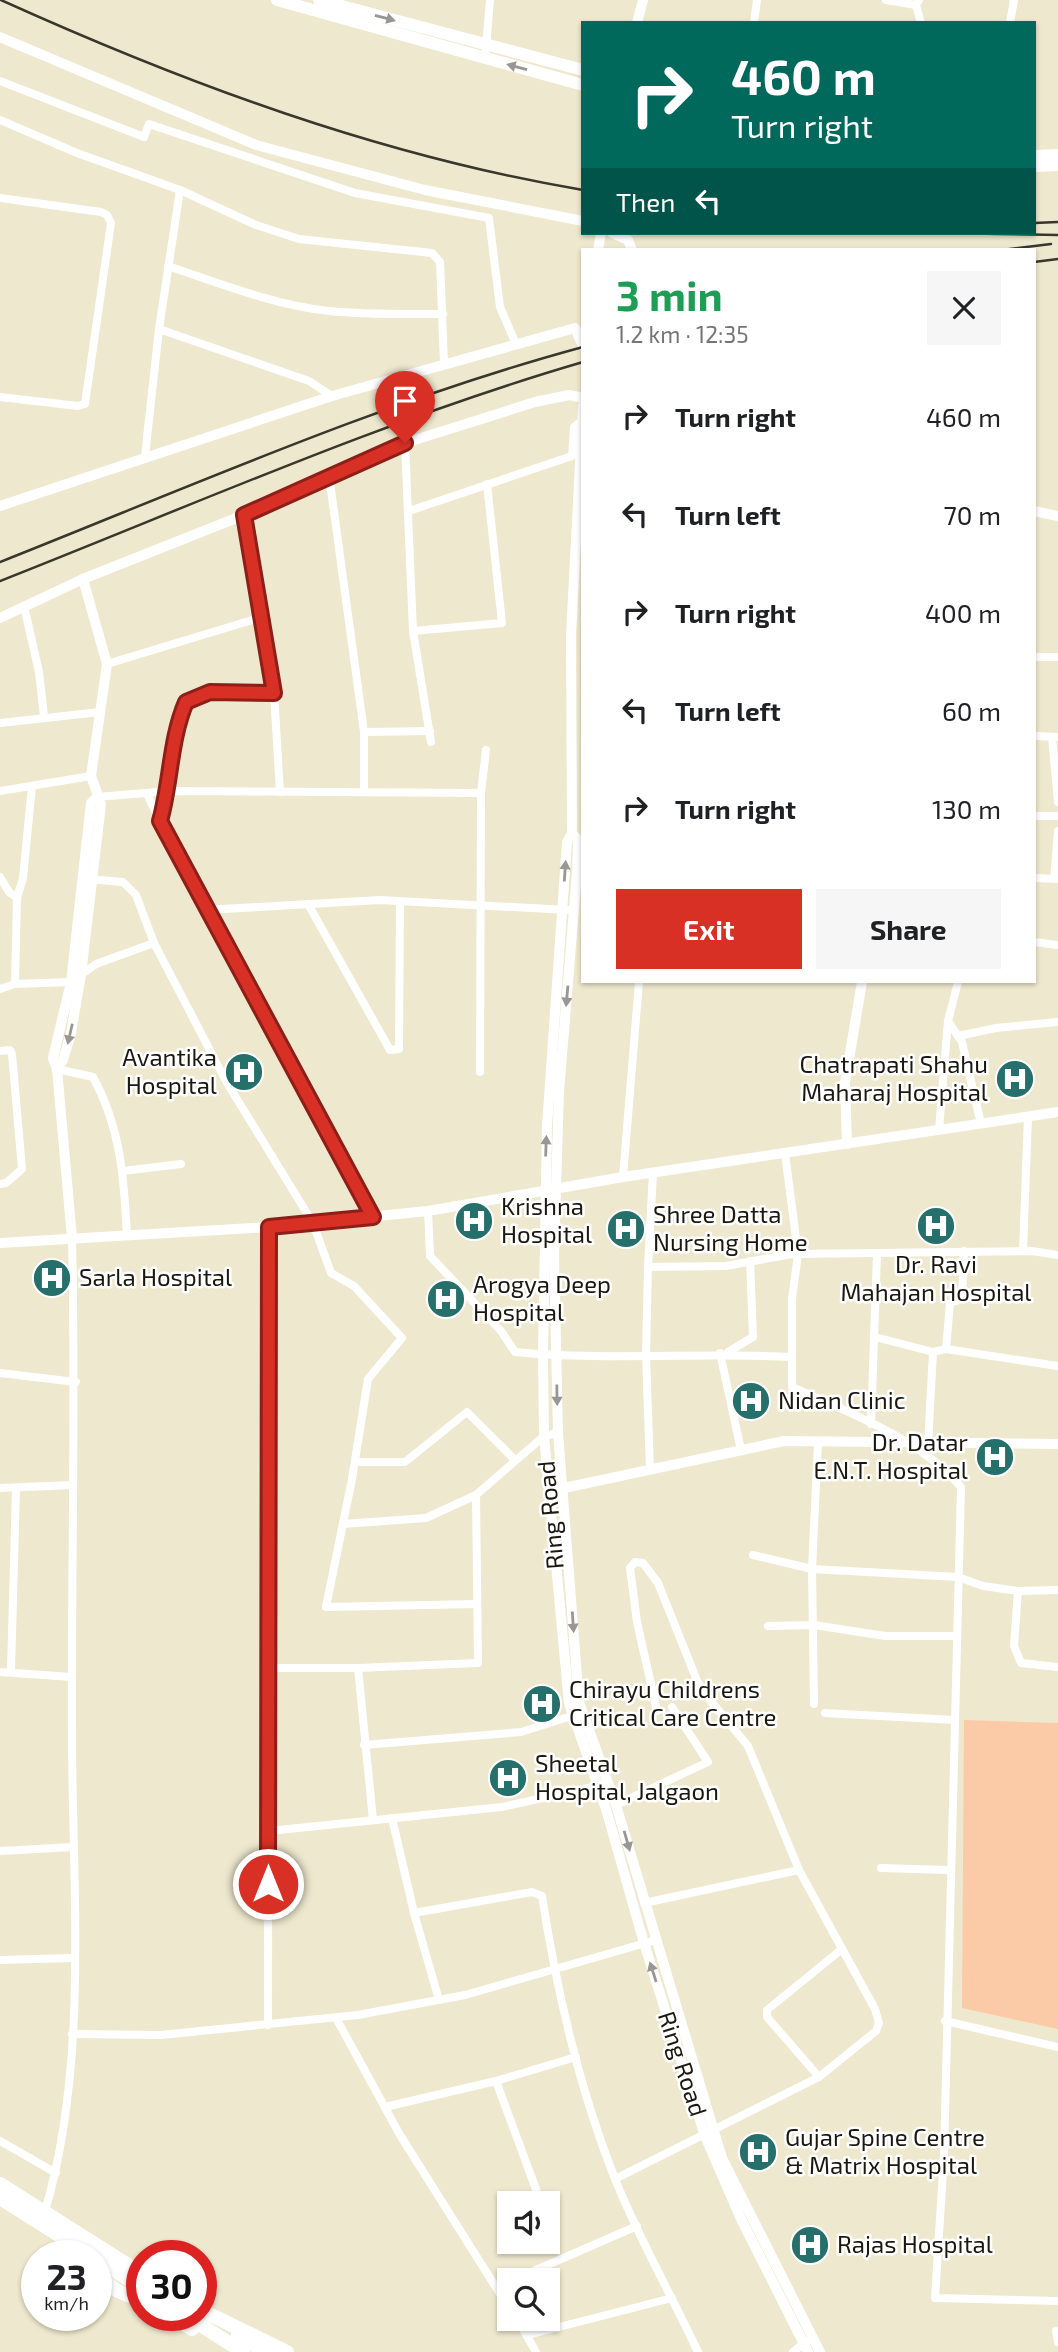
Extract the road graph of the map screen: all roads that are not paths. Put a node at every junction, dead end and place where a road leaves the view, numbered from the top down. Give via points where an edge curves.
1 (277, 0) edge
2 (319, 0) edge
3 (489, 0) edge
4 (643, 0) edge
5 (757, 0) edge
6 (886, 0) edge
7 (1014, 0) edge
8 (918, 3) edge
9 (346, 9) edge
10 (638, 21) edge
11 (754, 21) edge
12 (921, 21) edge
13 (1010, 21) edge
14 (0, 37) edge
15 (486, 52) junction
16 (581, 70) edge
17 (0, 81) edge
18 (581, 84) edge
19 (0, 120) edge
20 (1058, 155) edge
21 (1036, 156) edge
22 (1058, 165) edge
23 (1036, 166) edge
24 (180, 190) junction
25 (0, 198) edge
26 (581, 221) edge
27 (617, 235) edge
28 (631, 248) edge
29 (168, 267) junction
30 (443, 314) junction
31 (579, 327) edge
32 (159, 329) junction
33 (516, 344) junction
34 (444, 364) junction
35 (332, 396) junction
36 (0, 397) edge
37 (581, 398) edge
38 (581, 422) edge
39 (581, 441) edge
40 (405, 443) junction
41 (145, 456) junction
42 (328, 475) junction
43 (487, 484) junction
44 (0, 506) edge
45 (409, 511) junction
46 (1036, 511) edge
47 (244, 515) junction
48 (1058, 516) edge
49 (83, 579) junction
50 (24, 606) junction
51 (262, 617) junction
52 (0, 618) edge
53 (412, 631) junction
54 (1036, 657) edge
55 (1058, 657) edge
56 (107, 664) junction
57 (274, 693) junction
58 (100, 712) junction
59 (44, 716) junction
60 (0, 723) edge
61 (429, 730) junction
62 (364, 732) junction
63 (1036, 736) edge
64 (1055, 737) edge
65 (431, 742) dead end
66 (486, 750) dead end
67 (92, 776) junction
68 (32, 786) junction
69 (0, 791) edge
70 (169, 791) junction
71 (364, 791) junction
72 (280, 792) junction
73 (481, 793) junction
74 (147, 794) junction
75 (97, 797) junction
76 (1058, 802) edge
77 (1036, 816) edge
78 (1058, 816) edge
79 (160, 821) junction
80 (1058, 831) edge
81 (577, 833) edge
82 (0, 877) edge
83 (1036, 878) edge
84 (87, 879) junction
85 (1056, 879) edge
86 (17, 898) junction
87 (400, 901) junction
88 (308, 904) junction
89 (481, 905) junction
90 (562, 909) junction
91 (206, 910) junction
92 (575, 910) junction
93 (1036, 942) edge
94 (154, 943) junction
95 (1058, 945) edge
96 (81, 975) junction
97 (71, 982) junction
98 (639, 983) edge
99 (862, 983) edge
100 (958, 983) edge
101 (15, 984) junction
102 (0, 989) edge
103 (948, 1021) junction
104 (1058, 1022) edge
105 (958, 1036) junction
106 (0, 1051) edge
107 (57, 1069) junction
108 (480, 1072) dead end
109 (1058, 1112) edge
110 (1028, 1117) junction
111 (981, 1124) junction
112 (939, 1130) junction
113 (847, 1144) junction
114 (785, 1153) junction
115 (181, 1164) dead end
116 (123, 1171) junction
117 (653, 1173) junction
118 (623, 1177) junction
119 (0, 1184) edge
120 (550, 1189) junction
121 (428, 1211) junction
122 (373, 1217) junction
123 (313, 1223) junction
124 (269, 1227) junction
125 (127, 1235) junction
126 (72, 1238) junction
127 (0, 1243) edge
128 (964, 1251) junction
129 (1023, 1251) junction
130 (798, 1254) junction
131 (877, 1254) junction
132 (1058, 1255) edge
133 (750, 1261) junction
134 (648, 1267) junction
135 (875, 1337) junction
136 (946, 1349) junction
137 (933, 1352) junction
138 (723, 1353) junction
139 (543, 1354) junction
140 (556, 1355) junction
141 (646, 1355) junction
142 (792, 1357) junction
143 (1058, 1366) edge
144 (0, 1373) edge
145 (76, 1382) junction
146 (871, 1424) junction
147 (558, 1433) junction
148 (544, 1436) junction
149 (818, 1442) junction
150 (908, 1444) junction
151 (928, 1444) junction
152 (1058, 1444) edge
153 (741, 1450) junction
154 (515, 1460) junction
155 (355, 1462) junction
156 (650, 1470) junction
157 (73, 1485) junction
158 (0, 1488) edge
159 (563, 1488) junction
160 (16, 1489) junction
161 (550, 1491) junction
162 (476, 1495) junction
163 (343, 1524) junction
164 (753, 1555) dead end
165 (812, 1569) junction
166 (958, 1577) junction
167 (1058, 1590) edge
168 (1018, 1591) junction
169 (477, 1604) junction
170 (814, 1625) junction
171 (768, 1626) dead end
172 (956, 1636) junction
173 (1058, 1667) edge
174 (269, 1668) junction
175 (358, 1668) junction
176 (11, 1671) junction
177 (0, 1672) edge
178 (72, 1677) junction
179 (814, 1704) dead end
180 (673, 1707) dead end
181 (657, 1711) dead end
182 (825, 1713) dead end
183 (577, 1714) junction
184 (954, 1720) junction
185 (364, 1745) junction
186 (603, 1785) junction
187 (616, 1805) junction
188 (392, 1818) junction
189 (373, 1820) junction
190 (269, 1831) junction
191 (73, 1847) junction
192 (0, 1851) edge
193 (881, 1868) dead end
194 (799, 1870) junction
195 (950, 1870) junction
196 (645, 1903) junction
197 (414, 1913) junction
198 (656, 1940) junction
199 (644, 1943) junction
200 (842, 1949) junction
201 (73, 1958) junction
202 (0, 1960) edge
203 (553, 1970) junction
204 (439, 2000) junction
205 (335, 2018) junction
206 (945, 2021) junction
207 (268, 2025) junction
208 (72, 2034) junction
209 (1058, 2047) edge
210 (576, 2057) junction
211 (819, 2077) junction
212 (496, 2081) junction
213 (385, 2108) junction
214 (709, 2134) junction
215 (0, 2141) edge
216 (56, 2173) junction
217 (615, 2179) junction
218 (0, 2184) edge
219 (537, 2191) edge
220 (0, 2197) edge
221 (45, 2211) junction
222 (637, 2225) junction
223 (66, 2240) edge
224 (126, 2264) edge
225 (540, 2268) edge
226 (496, 2288) edge
227 (672, 2298) junction
228 (1058, 2301) edge
229 (217, 2319) edge
230 (217, 2321) edge
231 (193, 2331) edge
232 (210, 2331) edge
233 (525, 2331) edge
234 (1056, 2331) edge
235 (528, 2335) junction
236 (1058, 2342) edge
237 (807, 2344) edge
238 (225, 2352) edge
239 (243, 2352) edge
240 (265, 2352) edge
241 (287, 2352) edge
242 (536, 2352) edge
243 (698, 2352) edge
244 (793, 2352) edge
245 (820, 2352) edge

1 - 9 main road
2 - 9 main road
3 - 15 street
4 - 10 main road
5 - 11 street
6 - 8 street
7 - 13 street
8 - 12 street
9 - 15 main road
14 - 26 street via 256,145 425,190
15 - 16 main road
18 -> 15 main road
17 - 33 street via 144,137 149,124 355,193 489,218 499,307
19 - 24 street
20 - 21 main road
22 - 23 main road
24 - 29 street
24 - 30 street via 299,239 432,253 440,262
25 - 36 street via 101,212 111,223 85,404
27 - 28 street via 628,240
29 - 30 street via 256,296 317,309
29 - 32 street
30 - 34 street
31 - 33 main road
32 - 35 street via 309,381
32 - 41 street
33 - 34 main road
34 - 35 main road
35 - 41 main road
37 - 40 street via 569,395 535,402
38 - 43 street via 574,427 572,456
39 - 81 main road, Ring Road via 570,635
40 - 42 street
40 - 45 street
41 - 44 main road
42 - 47 street
42 - 62 street
43 - 45 street
43 - 53 street via 502,623
45 - 53 street
46 - 48 main road
47 - 49 street
47 - 51 street
49 - 50 street
49 - 56 street
50 - 52 street
50 - 59 street
51 - 56 street
51 - 57 street
53 - 61 street
54 - 55 street
56 - 58 street
57 - 70 street via 210,692 186,702 179,718
57 - 72 street
58 - 59 street
58 - 67 street
59 - 60 street
61 - 62 street
61 - 65 street
62 - 71 street
63 - 64 street
64 - 76 street
66 - 73 street
67 - 68 street
67 - 75 street
68 - 69 street
68 - 86 street
70 - 72 street
70 - 74 street
70 - 79 street
71 - 72 street
71 - 73 street
73 - 89 street
74 - 75 street
74 - 79 street
75 - 84 street via 91,803
77 - 78 street
79 - 91 street
80 - 85 street
90 -> 81 main road, Ring Road via 567,842
81 - 92 main road
82 - 86 street
83 - 85 street
84 - 94 street via 123,883 136,895
84 - 96 street
84 - 97 street
86 - 101 street
87 - 88 street
87 - 88 street via 398,1049 390,1050
87 - 89 street
88 - 91 street
89 - 90 street
89 - 108 street
90 - 92 street
120 -> 90 main road, Ring Road via 551,1050
91 - 122 street
92 -> 120 main road
93 - 95 street
94 - 96 street via 96,964
94 - 123 street via 227,1083
96 - 97 street
96 -> 107 street via 71,1033
97 - 101 street
97 - 107 street via 53,1058
98 - 118 street
99 - 113 street via 845,1083
100 - 103 street
101 - 102 street
103 - 105 street
103 - 112 street
104 - 105 street
105 - 111 street
106 - 119 street via 10,1049 12,1054 22,1169
107 - 116 street via 93,1077 109,1106
107 - 126 street
109 - 110 main road
110 - 111 main road
110 - 129 street
111 - 112 main road
112 - 113 main road
113 - 114 main road
114 - 117 main road
114 - 130 street
115 - 116 street
116 - 125 street
117 - 118 main road
117 - 134 street
118 - 120 main road
120 - 121 main road
120 - 139 main road, Ring Road
120 - 140 main road
121 - 122 main road
121 - 139 street via 430,1256 515,1352
122 - 123 main road
123 - 124 main road
123 - 155 street via 331,1273 354,1286 402,1338 368,1379
124 - 125 main road
124 - 174 street
125 - 126 main road
126 - 127 main road
126 - 145 street
128 - 129 street
128 - 131 street
128 - 136 street via 962,1299 950,1303
129 - 132 street
130 - 131 street
130 - 133 street
130 - 142 street
131 - 135 street
133 - 134 street via 726,1266
133 - 138 street via 753,1337
134 - 141 street
135 - 137 street
135 - 146 street
136 - 137 street
136 - 143 street
137 - 151 street
138 - 141 street
138 - 142 street
138 - 153 street
139 - 140 street
139 - 148 main road, Ring Road
140 - 141 street
140 -> 147 main road
141 - 156 street
142 - 146 street via 792,1387
144 - 145 street
145 - 157 street
146 - 150 street
147 - 148 street
147 - 159 main road
148 - 154 street
148 - 161 main road, Ring Road
149 - 150 street
149 - 153 street via 784,1441
149 - 165 street
150 - 151 street
150 - 166 street via 946,1469 961,1487
151 - 152 street
153 - 156 street
154 - 155 street via 467,1412 405,1462
154 - 162 street
155 - 163 street
156 - 159 street
157 - 160 street
157 - 178 street
158 - 160 street
159 - 161 street
159 -> 183 main road
160 - 176 street
161 - 183 main road, Ring Road via 557,1597
162 - 163 street via 426,1518
162 - 169 street
163 - 169 street via 326,1606
164 - 165 street
165 - 166 street
165 - 170 street
166 - 168 street
166 - 172 street
167 - 168 street
168 - 173 street via 1014,1646 1021,1663
169 - 175 street via 478,1663
170 - 171 street
170 - 172 street via 885,1636
170 - 179 street
172 - 184 street
174 - 175 street
174 - 190 street
175 - 185 street
176 - 177 street
176 - 178 street
178 - 191 street
180 - 187 street via 708,1762
181 - 194 street via 637,1622 630,1568 635,1562 643,1563 658,1583 699,1688 748,1746
182 - 184 street
183 - 185 street via 521,1732
183 - 186 main road, Ring Road
184 - 195 street
185 - 189 street
186 - 187 main road
186 - 188 street via 502,1807
186 - 199 main road, Ring Road
187 -> 196 main road
188 - 189 street
188 - 197 street
189 - 190 street
190 - 207 street
191 - 192 street
191 - 201 street
193 - 195 street
194 - 196 street
194 - 200 street
195 - 206 street
196 - 198 main road
197 - 203 street via 538,1892
197 - 204 street
198 - 199 street
198 - 214 main road
199 - 203 street
214 -> 199 main road, Ring Road
200 - 211 street via 879,2022 876,2031
200 - 211 street via 767,2010 767,2017
201 - 202 street
201 - 208 street
203 - 204 street
203 - 210 street
204 - 205 street
205 - 207 street
205 - 213 street
206 - 209 street
206 - 228 street via 944,2155 934,2298
207 - 208 street via 161,2035
208 - 216 street via 72,2073
210 - 212 street
210 - 217 street
211 - 214 street
212 - 213 street
212 - 219 street
213 - 226 street
214 - 217 street
214 - 237 main road, Ring Road via 741,2219
215 - 216 street
216 - 221 street
217 - 222 street
218 - 221 highway
220 - 223 highway
221 - 224 highway
222 - 225 street
222 - 227 street
227 - 235 street
227 - 243 street
229 - 241 highway
230 - 240 highway
231 - 238 highway
232 - 239 highway
233 - 235 street
234 - 236 street
235 - 242 street
237 - 244 street
237 - 245 main road, Ring Road

